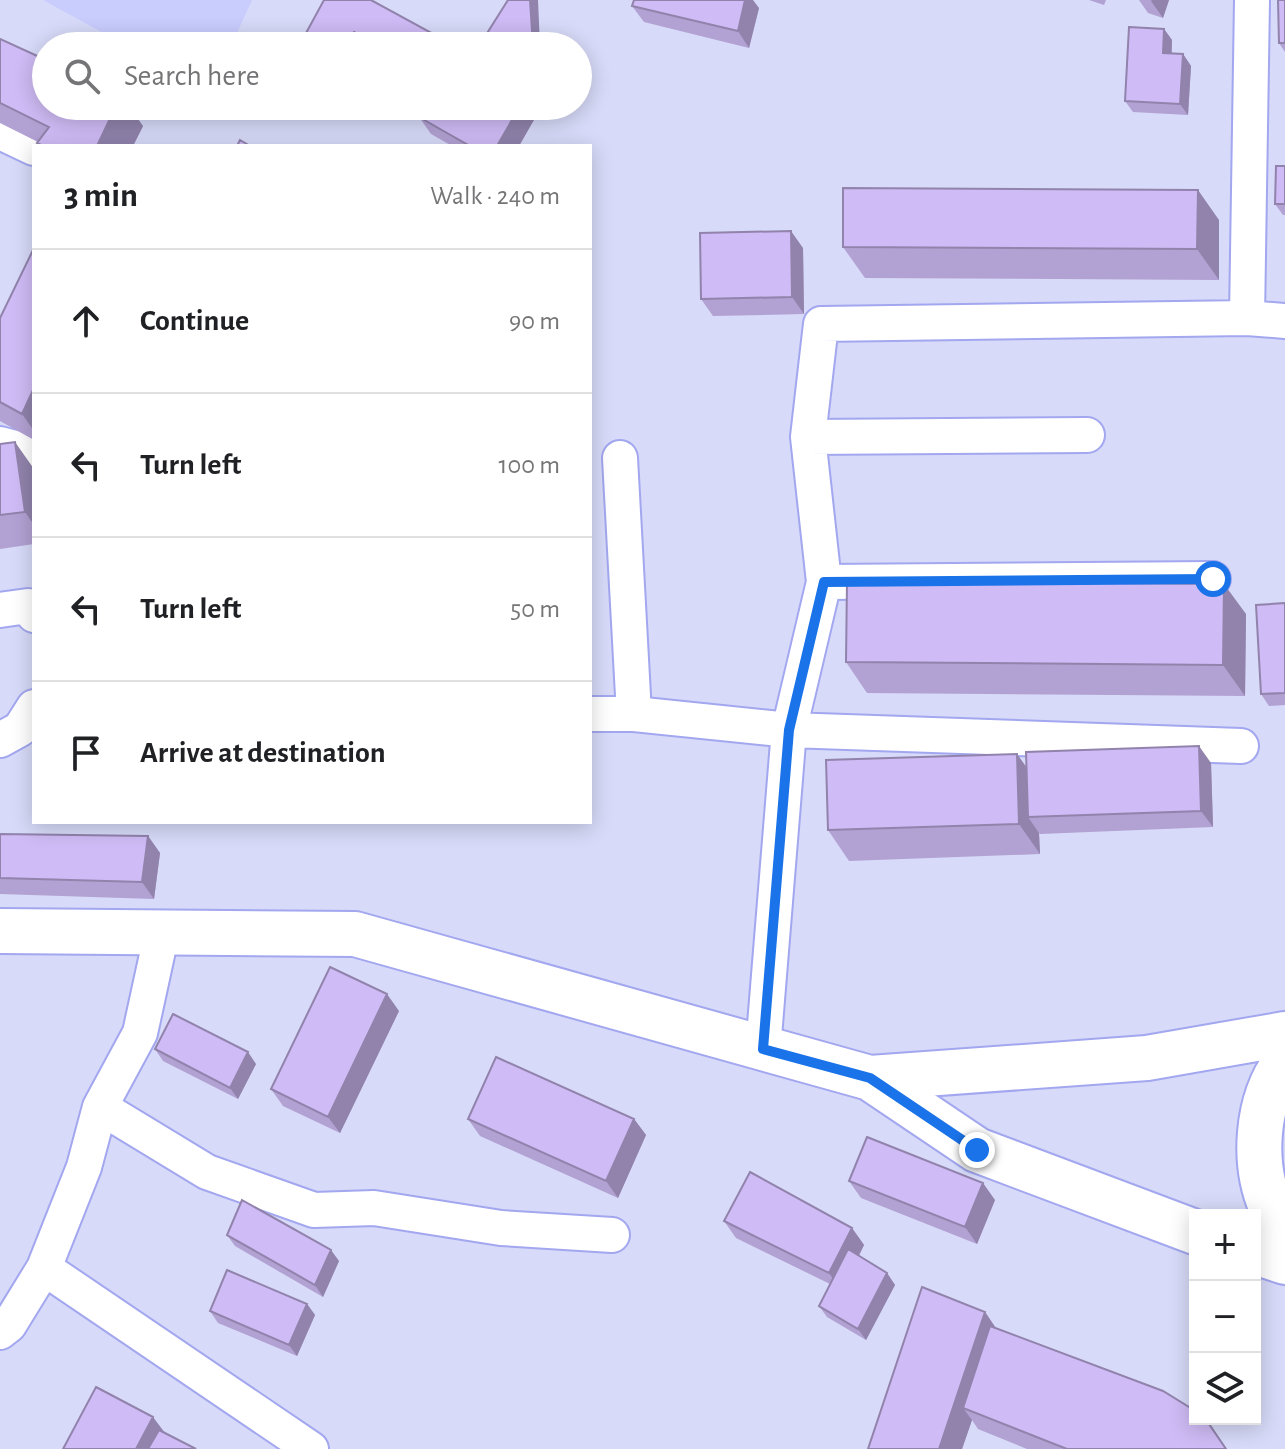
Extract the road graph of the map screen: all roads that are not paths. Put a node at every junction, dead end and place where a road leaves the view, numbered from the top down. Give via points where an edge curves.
1 (1252, 0) edge
2 (0, 132) edge
3 (32, 147) edge
4 (1247, 318) junction
5 (1285, 321) edge
6 (1087, 435) dead end
7 (808, 437) junction
8 (0, 444) edge
9 (32, 452) edge
10 (620, 458) dead end
11 (1213, 579) dead end
12 (824, 582) junction
13 (0, 610) edge
14 (32, 612) edge
15 (32, 710) edge
16 (592, 714) edge
17 (634, 714) junction
18 (789, 730) junction
19 (0, 740) edge
20 (1241, 746) dead end
21 (32, 748) edge
22 (0, 756) edge
23 (0, 931) edge
24 (162, 932) junction
25 (1285, 1034) edge
26 (763, 1049) junction
27 (1285, 1062) edge
28 (870, 1078) junction
29 (100, 1107) junction
30 (1285, 1228) edge
31 (1189, 1230) edge
32 (612, 1235) dead end
33 (1261, 1254) edge
34 (1285, 1262) edge
35 (44, 1268) junction
36 (0, 1332) edge
37 (311, 1449) edge

1 - 4 street
2 - 3 street
4 - 5 street
4 - 7 street via 821,324
6 - 7 street
7 - 12 street
8 - 9 street
10 - 17 street
11 - 12 street
12 - 18 street
13 - 14 street via 28,606
15 - 19 street via 20,729
16 - 17 street
17 - 18 street
18 - 20 street
18 - 26 street
21 - 22 street
23 - 24 main road
24 - 26 main road via 355,934
24 - 29 street via 140,1033
25 - 28 main road via 1147,1058
26 - 28 main road
27 - 30 main road via 1263,1110 1259,1159 1271,1207
28 - 31 main road via 977,1150
29 - 32 street via 207,1172 314,1210 374,1208 501,1228
29 - 35 street via 84,1167
33 - 34 main road
35 - 36 street
35 - 37 street

